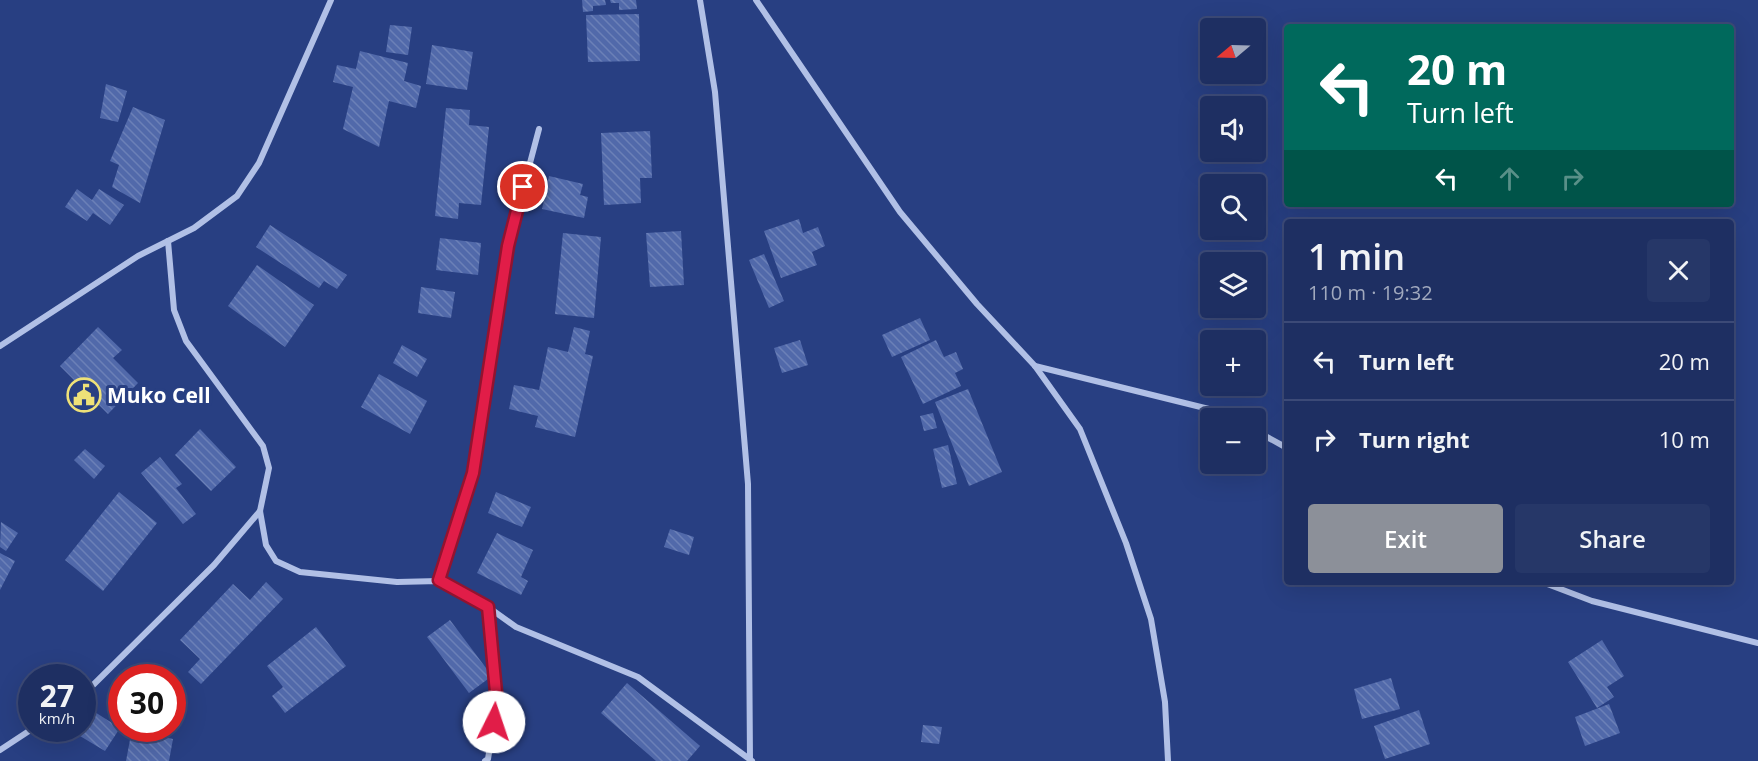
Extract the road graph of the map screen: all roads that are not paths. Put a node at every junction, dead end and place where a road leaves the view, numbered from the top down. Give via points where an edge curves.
1 (331, 0) edge
2 (700, 0) edge
3 (756, 0) edge
4 (538, 129) dead end
5 (168, 241) junction
6 (0, 346) edge
7 (1035, 366) junction
8 (1205, 408) edge
9 (1266, 436) edge
10 (1284, 446) edge
11 (260, 511) junction
12 (439, 580) junction
13 (1550, 585) edge
14 (488, 607) junction
15 (1758, 644) edge
16 (96, 682) edge
17 (18, 738) edge
18 (0, 750) edge
19 (487, 760) edge
20 (751, 760) edge
21 (1168, 761) edge

1 - 5 street via 259,164 237,196 194,228
2 - 20 street via 715,92 748,484
3 - 7 street via 900,212
4 - 12 street via 508,246 473,473
5 - 6 street via 138,256
5 - 11 street via 174,310 186,341 263,446 269,468
7 - 8 street
7 - 21 street via 1080,429 1126,543 1151,619 1165,702
9 - 10 street
11 - 12 street via 266,545 276,561 300,572 397,582
11 - 16 street via 214,565
12 - 14 street
13 - 15 street via 1592,601
14 - 19 street via 497,703
14 - 20 street via 516,627 638,677
17 - 18 street

